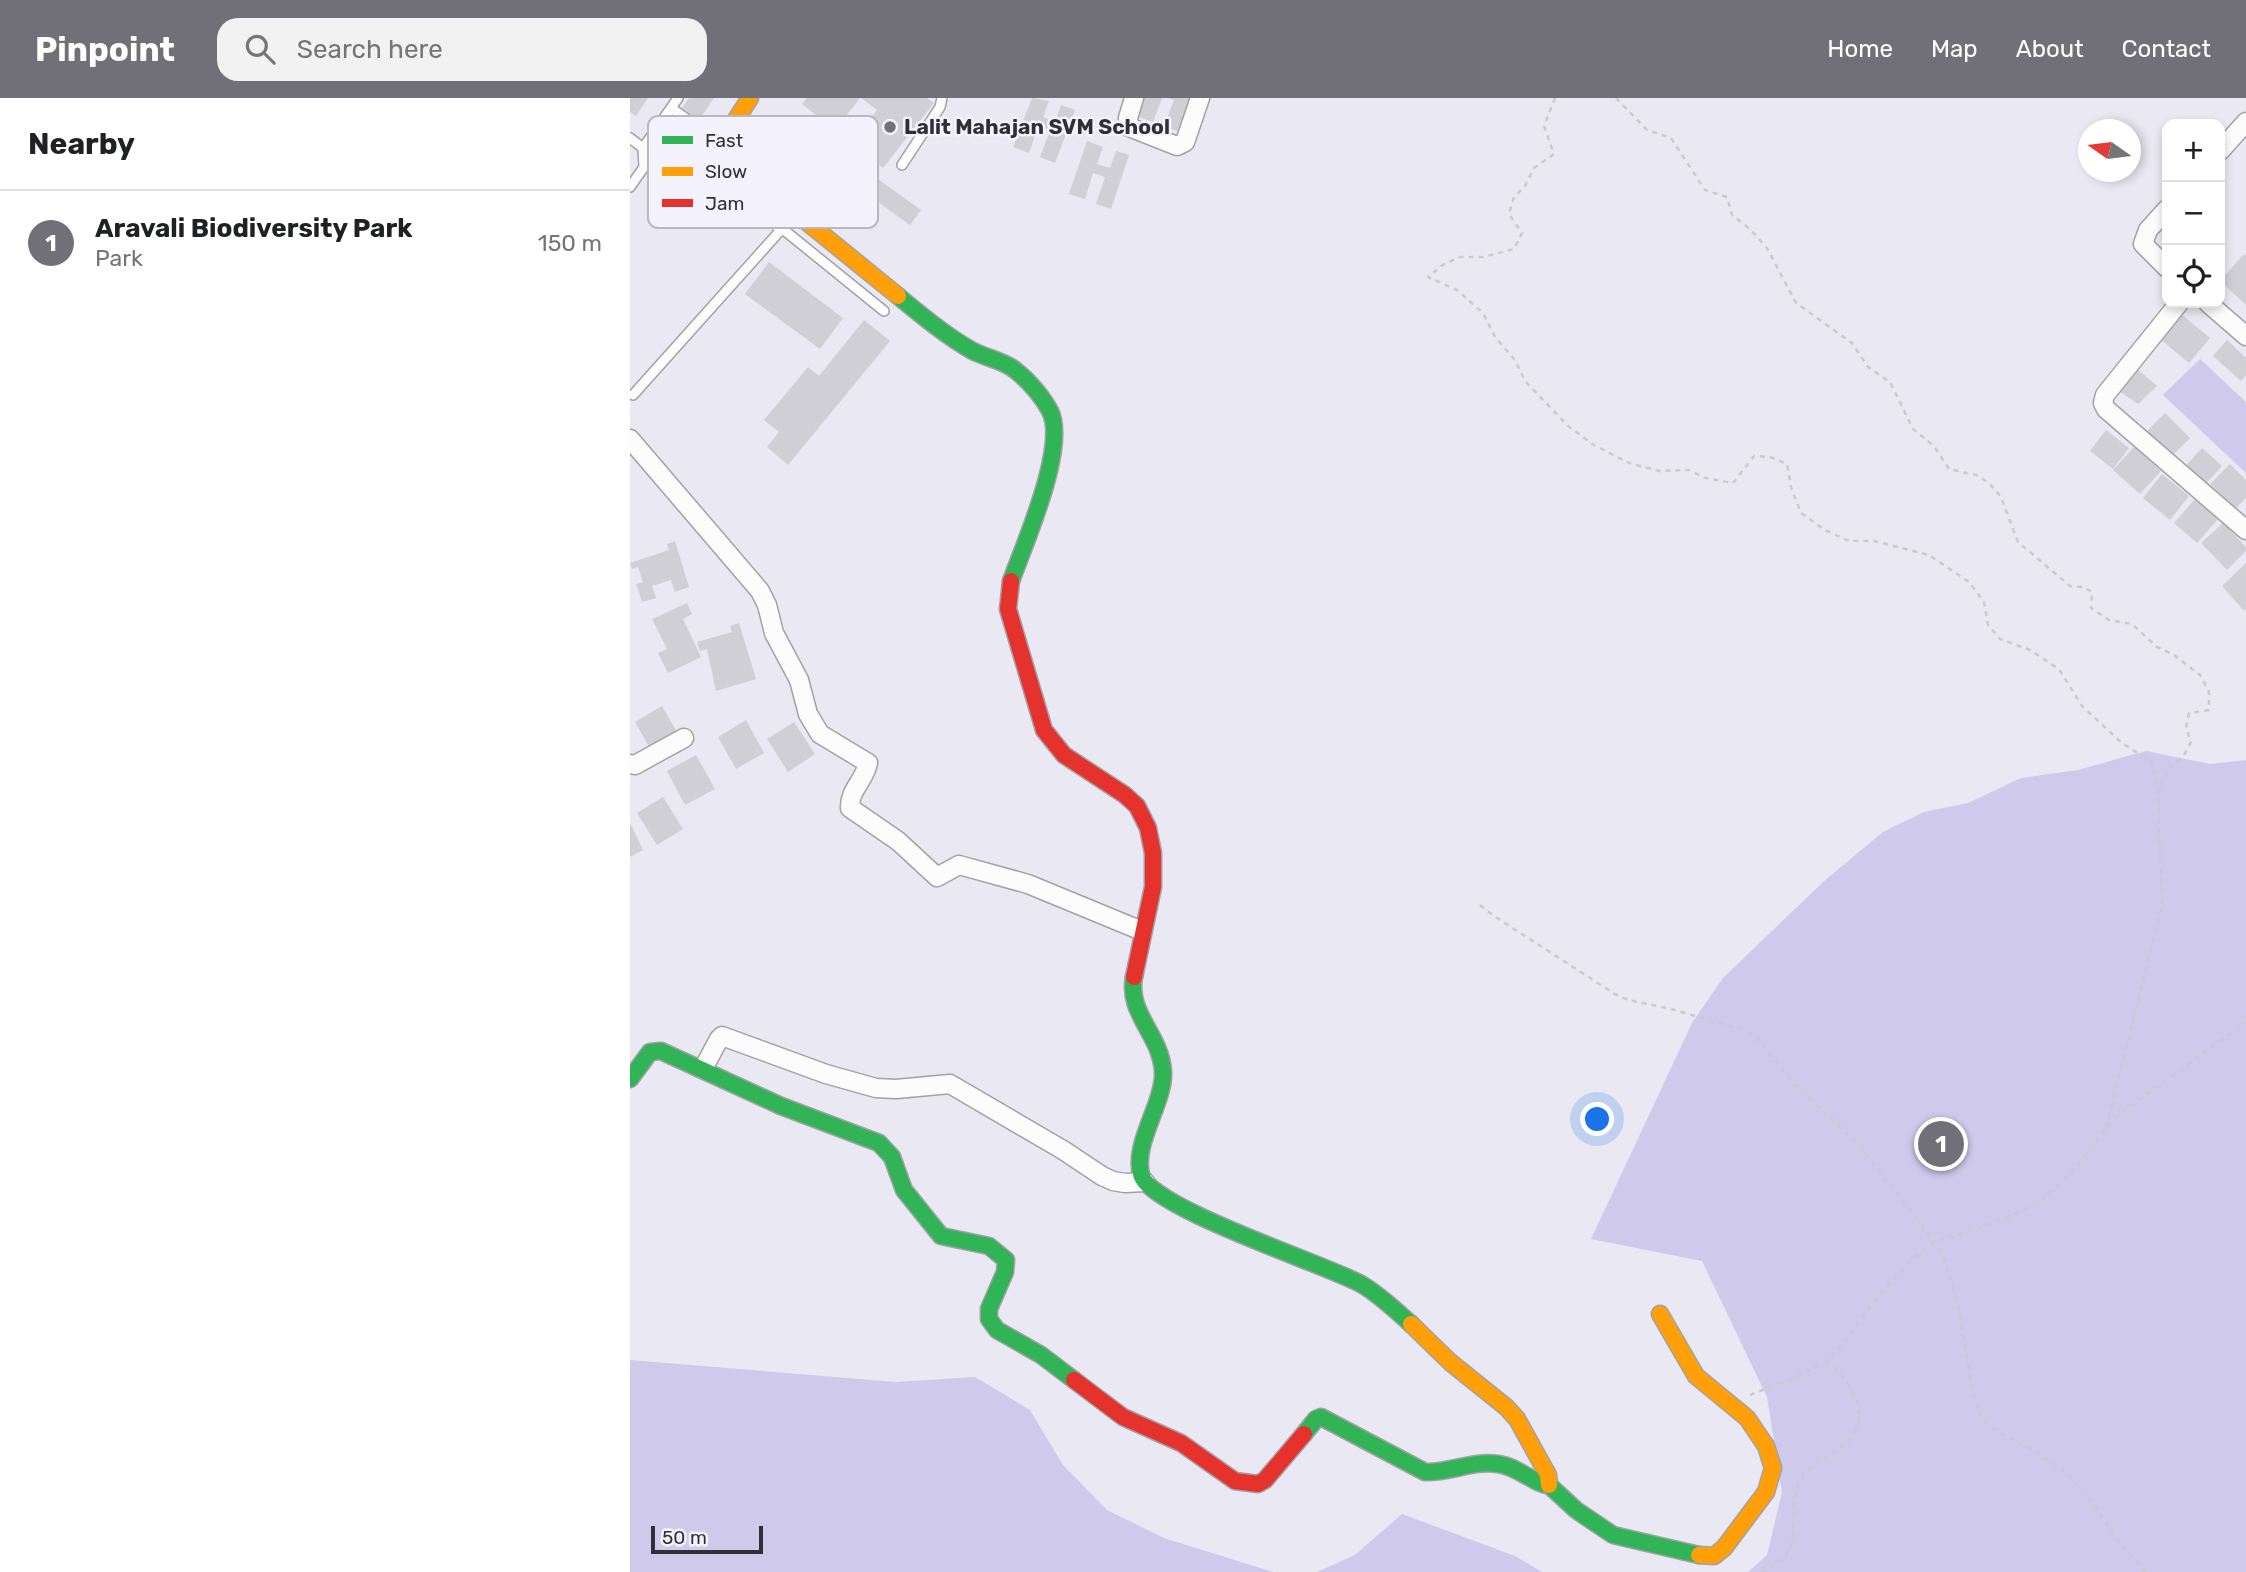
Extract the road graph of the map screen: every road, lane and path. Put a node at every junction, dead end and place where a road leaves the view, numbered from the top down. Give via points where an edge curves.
1 (678, 98) edge
2 (750, 98) edge
3 (942, 98) edge
4 (1134, 98) edge
5 (1200, 98) edge
6 (1555, 98) edge
7 (1616, 98) edge
8 (671, 108) junction
9 (665, 116) edge
10 (681, 116) edge
11 (738, 116) edge
12 (2246, 122) edge
13 (630, 138) edge
14 (648, 141) edge
15 (2225, 145) edge
16 (643, 148) junction
17 (902, 165) dead end
18 (630, 187) edge
19 (2162, 215) edge
20 (779, 228) edge
21 (781, 228) edge
22 (813, 228) edge
23 (2162, 263) edge
24 (2175, 308) edge
25 (2214, 308) edge
26 (884, 311) dead end
27 (2246, 336) edge
28 (633, 395) dead end
29 (630, 439) edge
30 (2246, 530) edge
31 (684, 738) dead end
32 (630, 764) edge
33 (2158, 790) junction
34 (1480, 905) dead end
35 (1142, 931) junction
36 (2246, 1022) edge
37 (703, 1069) junction
38 (630, 1079) edge
39 (2106, 1128) junction
40 (1145, 1182) junction
41 (1935, 1242) junction
42 (1660, 1314) dead end
43 (1826, 1360) junction
44 (1731, 1404) junction
45 (1549, 1485) junction
46 (1761, 1572) edge
47 (2146, 1572) edge

1 - 8 lane
2 - 11 street
3 - 17 lane
4 - 5 street via 1129,127 1177,146 1185,142
6 - 33 path via 1544,126 1554,153 1534,168 1514,197 1509,214 1522,233 1514,248 1483,257 1460,257 1429,277 1457,290 1483,313 1525,381 1568,426 1594,445 1629,463 1659,471 1689,470 1733,483 1754,456 1770,457 1787,464 1801,513 1825,530 1849,541 1874,541 1929,555 1969,582 1984,602 1988,625 2000,639 2030,650 2059,669 2082,706 2122,743 2152,762
7 - 33 path via 1647,130 1671,138 1705,190 1727,197 1732,215 1767,248 1796,303 1852,342 1868,367 1890,382 1913,429 1934,446 1949,469 1989,483 2001,497 2018,542 2070,586 2092,592 2091,608 2109,620 2132,624 2157,647 2200,674 2209,692 2209,710 2189,713 2186,728 2191,742
8 - 9 lane
8 - 10 lane
12 - 15 street
13 - 16 lane
14 - 16 lane
16 - 18 lane via 643,167
19 - 23 street via 2143,244
20 - 28 lane via 778,235
21 - 26 lane
22 - 35 street via 935,326 972,351 1013,369 1050,411 1052,454 1029,540 1011,580 1010,621 1044,730 1075,763 1137,806 1148,828 1154,882
24 - 30 street via 2103,403
25 - 27 street
29 - 35 street via 760,591 820,734 868,763 849,798 850,808 937,877 959,865 1028,884
31 - 32 street
33 - 39 path via 2162,905
34 - 41 path via 1618,996 1755,1036 1794,1084 1859,1145
35 - 40 street via 1131,992 1157,1043 1163,1074 1140,1159
36 - 39 path via 2120,1113
37 - 38 street via 655,1050
37 - 40 street via 722,1036 876,1088 950,1084 1102,1176 1125,1183
37 - 45 street via 781,1106 879,1143 891,1157 904,1190 941,1236 989,1246 1006,1260 989,1309 989,1319 997,1330 1041,1355 1123,1417 1181,1443 1236,1481 1265,1480 1321,1418 1420,1471 1435,1473 1500,1462
39 - 41 path via 2056,1189 2019,1212
40 - 45 street via 1169,1200 1248,1238 1343,1275 1385,1300 1517,1419
41 - 43 path via 1911,1260
41 - 47 path via 1958,1304 1981,1416 1994,1429 2066,1472
42 - 44 street via 1696,1376
43 - 44 path
43 - 46 path via 1848,1381 1859,1423 1853,1437 1803,1474 1797,1486 1791,1547 1784,1560
44 - 45 street via 1766,1446 1773,1468 1766,1492 1714,1556 1613,1535

